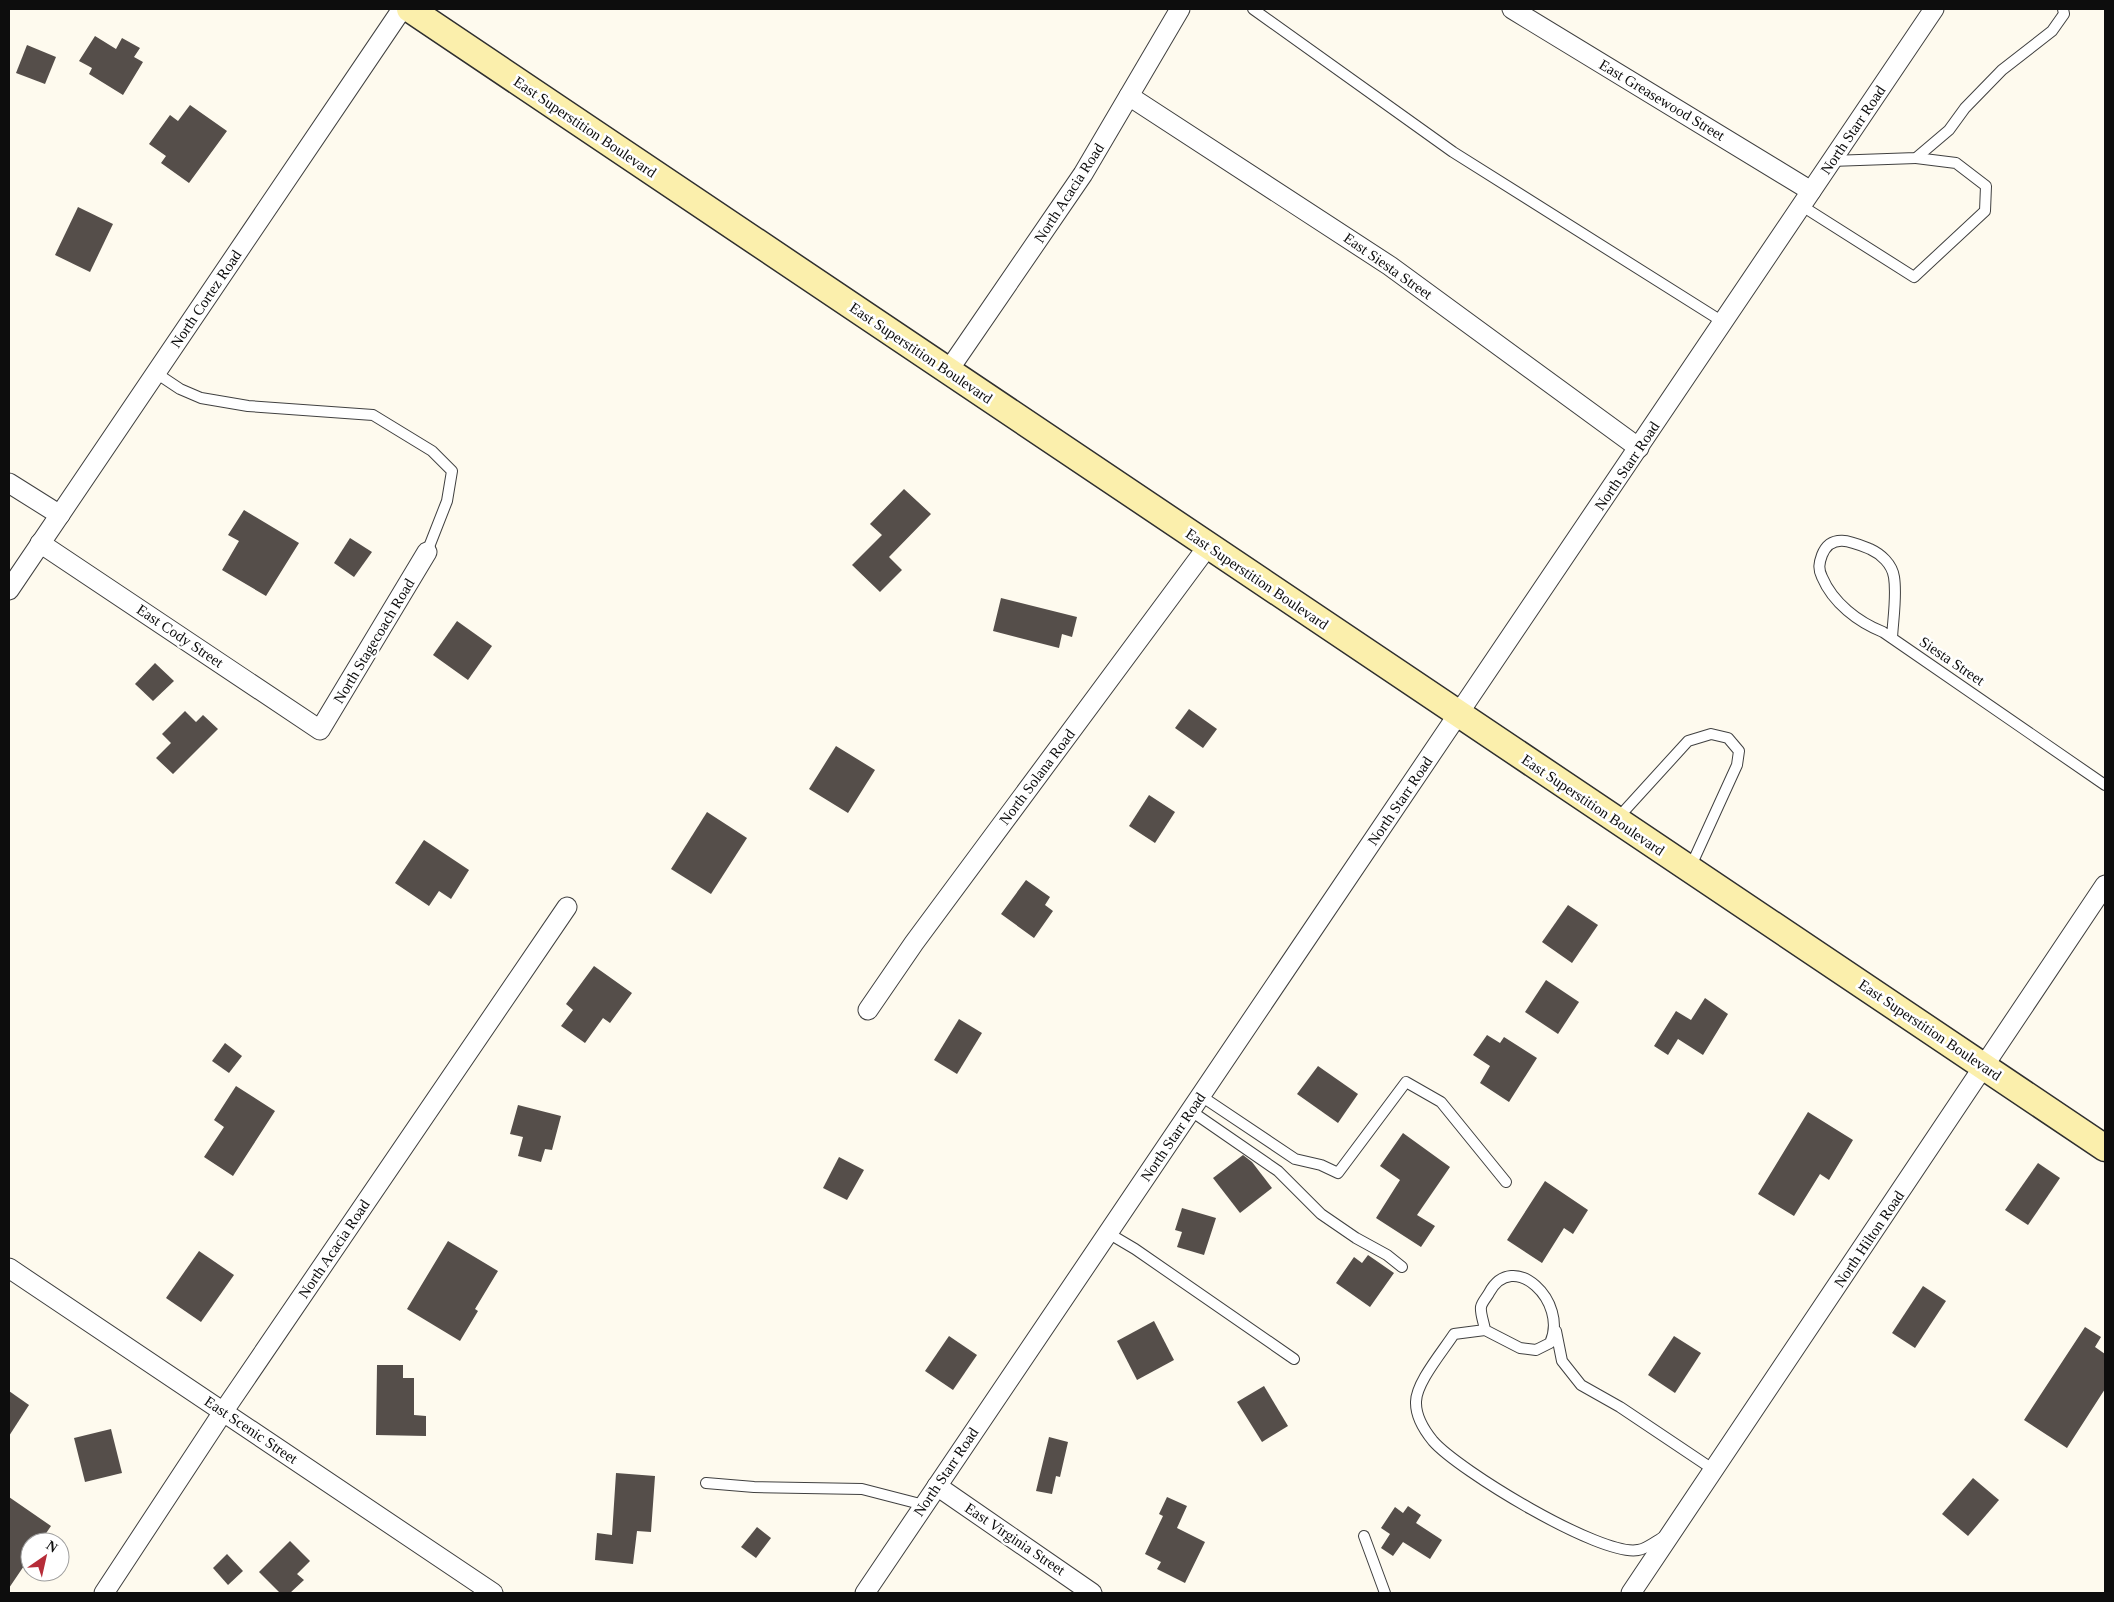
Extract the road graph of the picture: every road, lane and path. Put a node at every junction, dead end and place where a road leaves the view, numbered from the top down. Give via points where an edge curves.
1 (402, 9) edge
2 (410, 9) edge
3 (1180, 9) edge
4 (1253, 9) edge
5 (1512, 9) edge
6 (1934, 9) edge
7 (2063, 9) edge
8 (1129, 96) junction
9 (1916, 158) junction
10 (1831, 162) junction
11 (1806, 199) junction
12 (1723, 322) junction
13 (948, 371) junction
14 (156, 373) junction
15 (1639, 448) junction
16 (9, 483) edge
17 (60, 515) junction
18 (40, 543) junction
19 (1208, 546) junction
20 (428, 552) joint
21 (9, 590) edge
22 (1892, 638) junction
23 (1459, 714) junction
24 (320, 730) joint
25 (2105, 785) edge
26 (1616, 820) junction
27 (1690, 869) junction
28 (2105, 885) edge
29 (567, 907) dead end
30 (868, 1010) dead end
31 (1985, 1067) junction
32 (1196, 1104) junction
33 (2105, 1148) edge
34 (1506, 1182) dead end
35 (1108, 1233) junction
36 (1402, 1267) dead end
37 (9, 1268) edge
38 (1485, 1330) junction
39 (1556, 1331) junction
40 (1294, 1359) dead end
41 (223, 1412) junction
42 (1714, 1470) junction
43 (706, 1483) dead end
44 (937, 1486) junction
45 (924, 1505) junction
46 (1672, 1532) junction
47 (1364, 1536) dead end
48 (104, 1593) edge
49 (493, 1593) edge
50 (865, 1593) edge
51 (1092, 1593) edge
52 (1385, 1593) edge
53 (1631, 1593) edge

1 - 14 street, North Cortez Road
2 - 13 main road, East Superstition Boulevard
3 - 8 street, North Acacia Road
4 - 12 lane via 1453,152
5 - 11 street, East Greasewood Street
6 - 10 street, North Starr Road
7 - 9 lane via 2064,14 2052,30 2002,70 1964,108 1949,130
8 - 13 street, North Acacia Road via 1083,174
8 - 15 street, East Siesta Street via 1390,266
9 - 10 lane
9 - 11 lane via 1956,163 1986,186 1986,211 1914,277
10 - 11 street, North Starr Road
11 - 12 street, North Starr Road
12 - 15 street, North Starr Road
13 - 19 main road, East Superstition Boulevard
14 - 17 street, North Cortez Road
14 - 20 lane via 180,390 201,398 248,406 373,415 432,451 452,471 447,501
15 - 23 street, North Starr Road
16 - 17 street
17 - 18 street, North Cortez Road
18 - 21 street, North Cortez Road
18 - 24 street, East Cody Street
19 - 23 main road, East Superstition Boulevard
19 - 30 street, North Solana Road
20 - 24 street, North Stagecoach Road
22 - 22 lane, Siesta Street via 1862,624 1840,603 1822,578 1818,565 1831,542 1853,542 1879,553 1890,565 1894,576
22 - 25 lane, Siesta Street
23 - 26 main road, East Superstition Boulevard
23 - 32 street, North Starr Road
26 - 27 main road, East Superstition Boulevard
26 - 27 lane via 1688,741 1711,734 1728,738 1739,751 1737,765
27 - 31 main road, East Superstition Boulevard
28 - 31 street, North Hilton Road
29 - 41 street, North Acacia Road
31 - 33 main road, East Superstition Boulevard
31 - 42 street, North Hilton Road
32 - 34 lane via 1295,1159 1338,1173 1406,1082 1441,1102
32 - 35 street, North Starr Road
32 - 36 lane via 1278,1172 1321,1214
35 - 40 lane
35 - 44 street, North Starr Road
37 - 41 street, East Scenic Street
38 - 39 lane via 1520,1348 1536,1350 1550,1344
38 - 39 lane via 1481,1307 1492,1287 1504,1277 1516,1276 1529,1280 1543,1292 1550,1304
38 - 46 lane via 1454,1334 1420,1385 1417,1416 1433,1441 1470,1471 1555,1522 1588,1537 1616,1547 1638,1550
39 - 42 lane via 1562,1361 1581,1385
41 - 48 street, North Acacia Road
41 - 49 street, East Scenic Street
42 - 46 street, North Hilton Road
43 - 45 lane via 862,1489
44 - 45 street, North Starr Road
44 - 51 street, East Virginia Street
45 - 50 street, North Starr Road
46 - 53 street, North Hilton Road
47 - 52 lane

